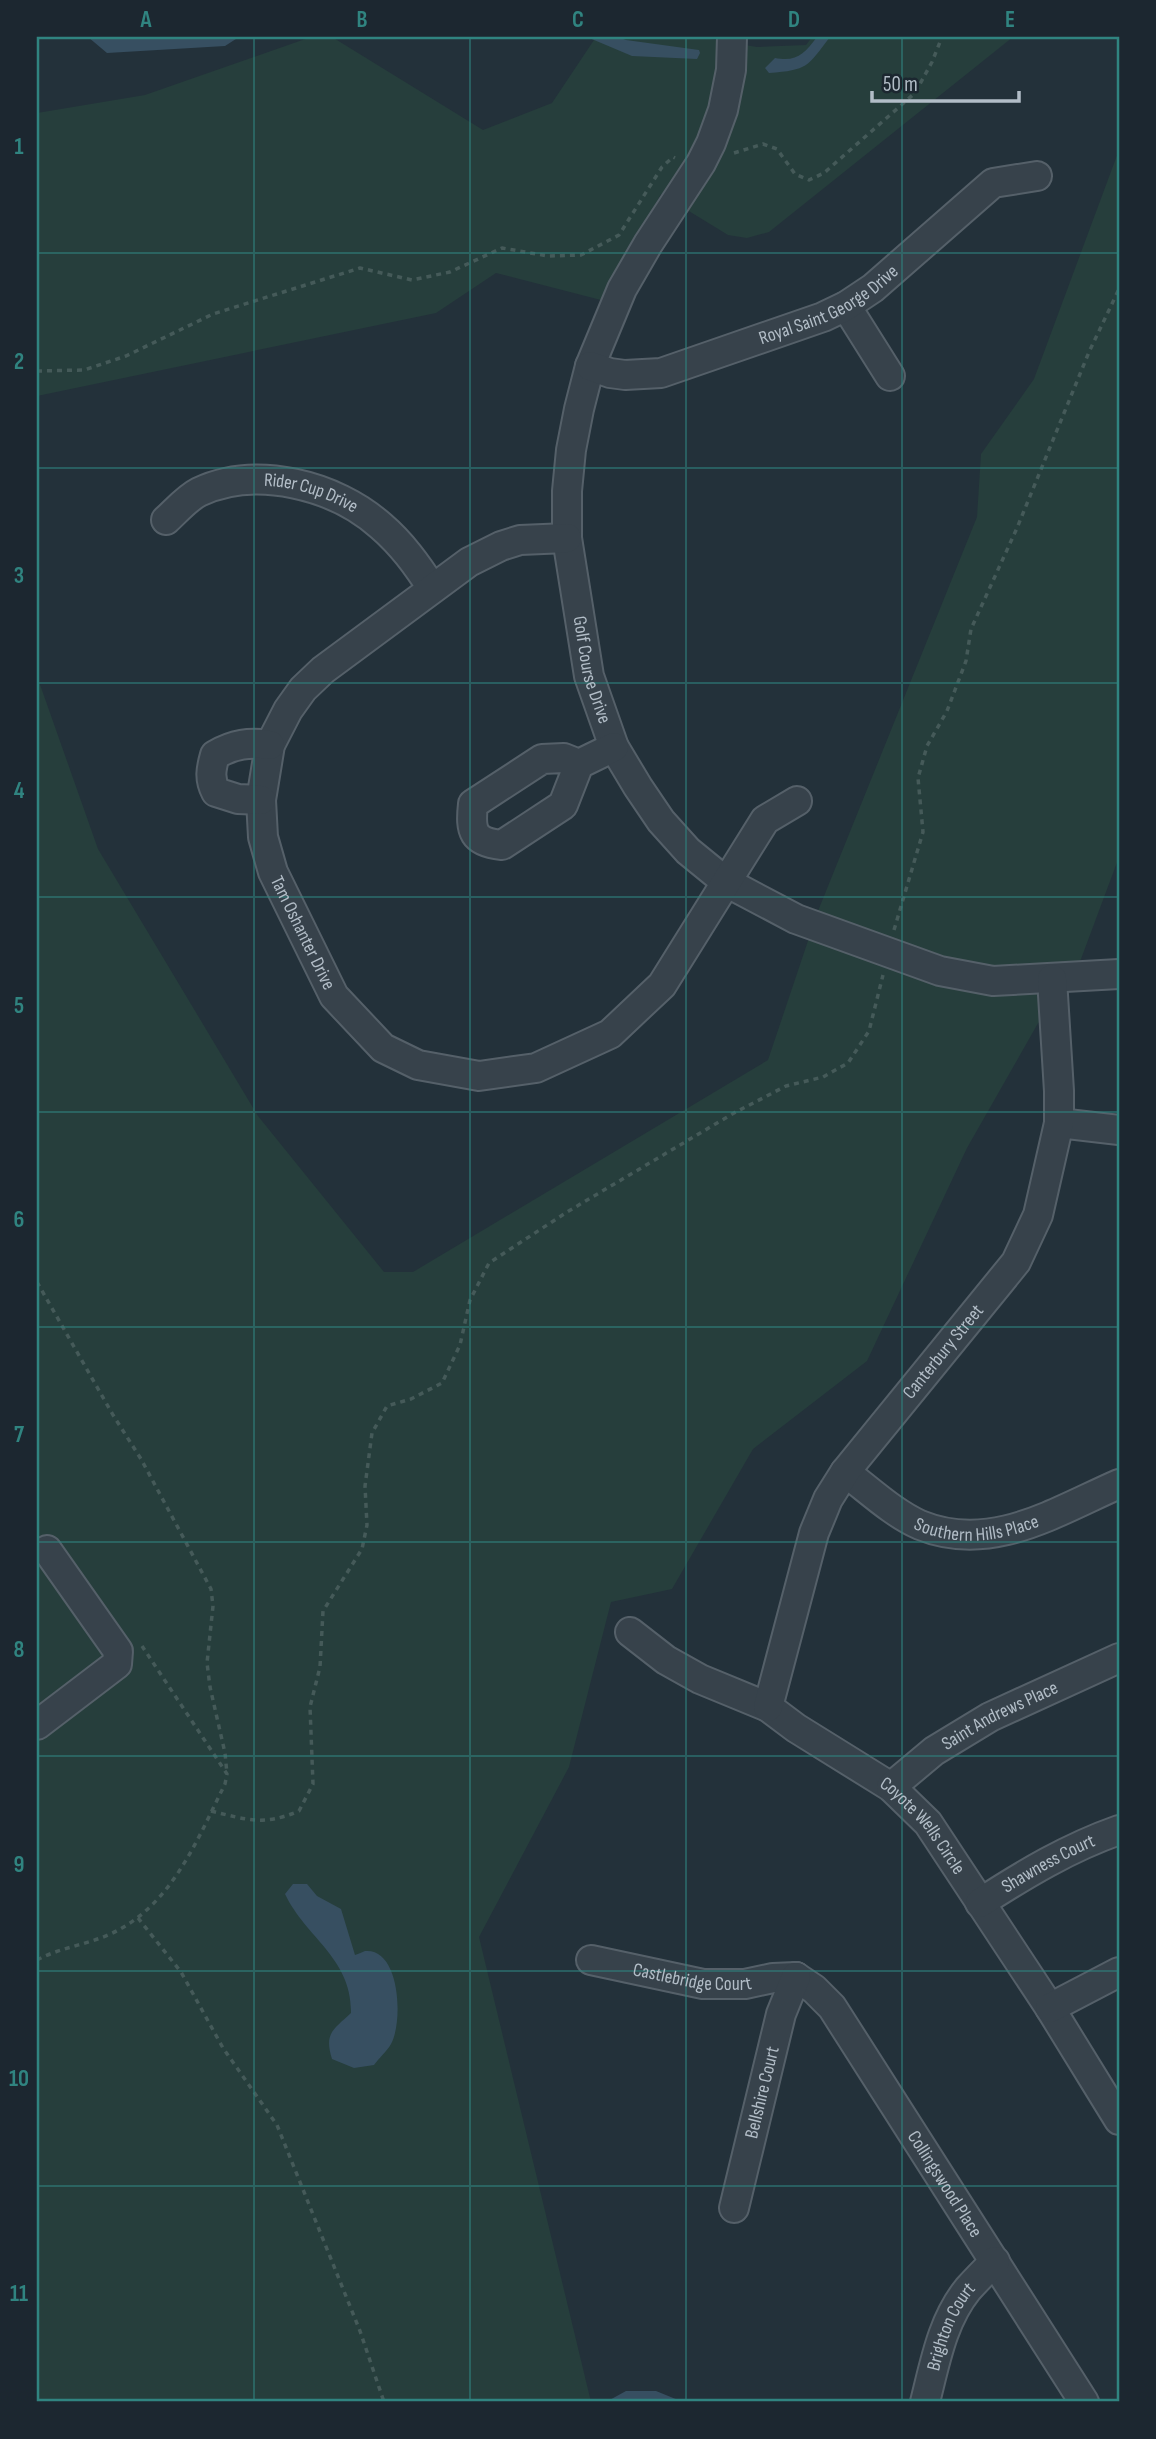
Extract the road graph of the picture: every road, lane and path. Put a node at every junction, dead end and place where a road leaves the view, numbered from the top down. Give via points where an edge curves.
1 (732, 37) edge
2 (942, 37) edge
3 (701, 163) junction
4 (1037, 176) dead end
5 (1119, 289) edge
6 (846, 306) junction
7 (590, 366) junction
8 (37, 371) edge
9 (890, 376) dead end
10 (166, 520) dead end
11 (567, 538) junction
12 (432, 588) junction
13 (270, 745) junction
14 (614, 747) junction
15 (579, 764) dead end
16 (261, 800) junction
17 (797, 801) dead end
18 (726, 883) junction
19 (889, 951) junction
20 (1119, 974) edge
21 (1052, 979) junction
22 (1059, 1123) junction
23 (1119, 1130) edge
24 (37, 1282) edge
25 (845, 1472) junction
26 (1119, 1484) edge
27 (47, 1550) dead end
28 (630, 1632) dead end
29 (141, 1646) dead end
30 (1119, 1658) edge
31 (768, 1707) junction
32 (37, 1725) edge
33 (227, 1774) junction
34 (891, 1787) junction
35 (211, 1811) junction
36 (1119, 1830) edge
37 (980, 1903) junction
38 (138, 1918) junction
39 (37, 1960) edge
40 (591, 1960) dead end
41 (1119, 1972) edge
42 (796, 1978) junction
43 (1049, 2008) junction
44 (1119, 2120) edge
45 (734, 2208) dead end
46 (995, 2261) junction
47 (384, 2402) edge
48 (925, 2402) edge
49 (1084, 2402) edge

1 - 3 street, Golf Course Drive via 723,108
2 - 3 path via 915,93 824,173 809,180 795,174 777,149 763,144
3 - 7 street, Golf Course Drive via 622,289
3 - 8 path via 673,158 662,167 619,235 581,255 548,256 502,248 450,272 412,280 360,268 213,314 127,356 84,370
4 - 6 street, Royal Saint George Drive via 993,183 873,288
5 - 19 path via 971,629 967,661 947,711 927,746 918,778 923,832
6 - 7 street, Royal Saint George Drive via 661,373 625,375
6 - 9 street
7 - 11 street, Golf Course Drive via 571,450
10 - 12 street, Rider Cup Drive via 197,493 230,481 281,481 317,489 379,523 407,551
11 - 12 street, Tam Oshanter Drive via 520,540 500,546
11 - 14 street, Golf Course Drive via 589,676
12 - 13 street, Tam Oshanter Drive via 303,689
13 - 16 street, Tam Oshanter Drive
13 - 16 street via 229,747 215,755 212,766 216,792
14 - 15 street
14 - 18 street, Golf Course Drive via 661,821 688,852
16 - 18 street, Tam Oshanter Drive via 263,838 273,872 334,996 383,1048 418,1065 480,1076 536,1068 610,1034 662,985
17 - 18 street, Tam Oshanter Drive via 765,820
18 - 19 street, Golf Course Drive via 796,919
19 - 21 street, Golf Course Drive via 940,971 993,981
19 - 35 path via 869,1031 848,1063 823,1077 786,1086 734,1113 489,1263 470,1300 460,1345 442,1384 387,1406 372,1433 362,1549 323,1611 320,1667 310,1707 313,1784 299,1811 276,1821 246,1820
20 - 21 street, Golf Course Drive
21 - 22 street, Canterbury Street
22 - 23 street
22 - 25 street, Canterbury Street via 1038,1215 1016,1262
24 - 33 path via 211,1589 207,1663
25 - 26 street, Southern Hills Place via 919,1524 950,1534 982,1536 1023,1527
25 - 31 street, Canterbury Street via 814,1533
27 - 32 street via 118,1651 117,1664
28 - 31 street, Coyote Wells Circle via 700,1679
29 - 33 path
30 - 34 street, Saint Andrews Place via 990,1717 934,1751
31 - 34 street, Coyote Wells Circle
33 - 35 path
34 - 37 street, Coyote Wells Circle via 928,1823
35 - 38 path via 170,1886
36 - 37 street, Shawness Court via 1046,1861
37 - 43 street, Coyote Wells Circle
38 - 39 path via 111,1934
38 - 47 path via 181,1972 223,2048 277,2125
40 - 42 street, Castlebridge Court via 704,1984
41 - 43 street
42 - 45 street, Bellshire Court via 781,2014
42 - 46 street, Collingswood Place via 832,2007
43 - 44 street, Coyote Wells Circle
46 - 48 street, Brighton Court via 967,2291 948,2322
46 - 49 street, Collingswood Place

